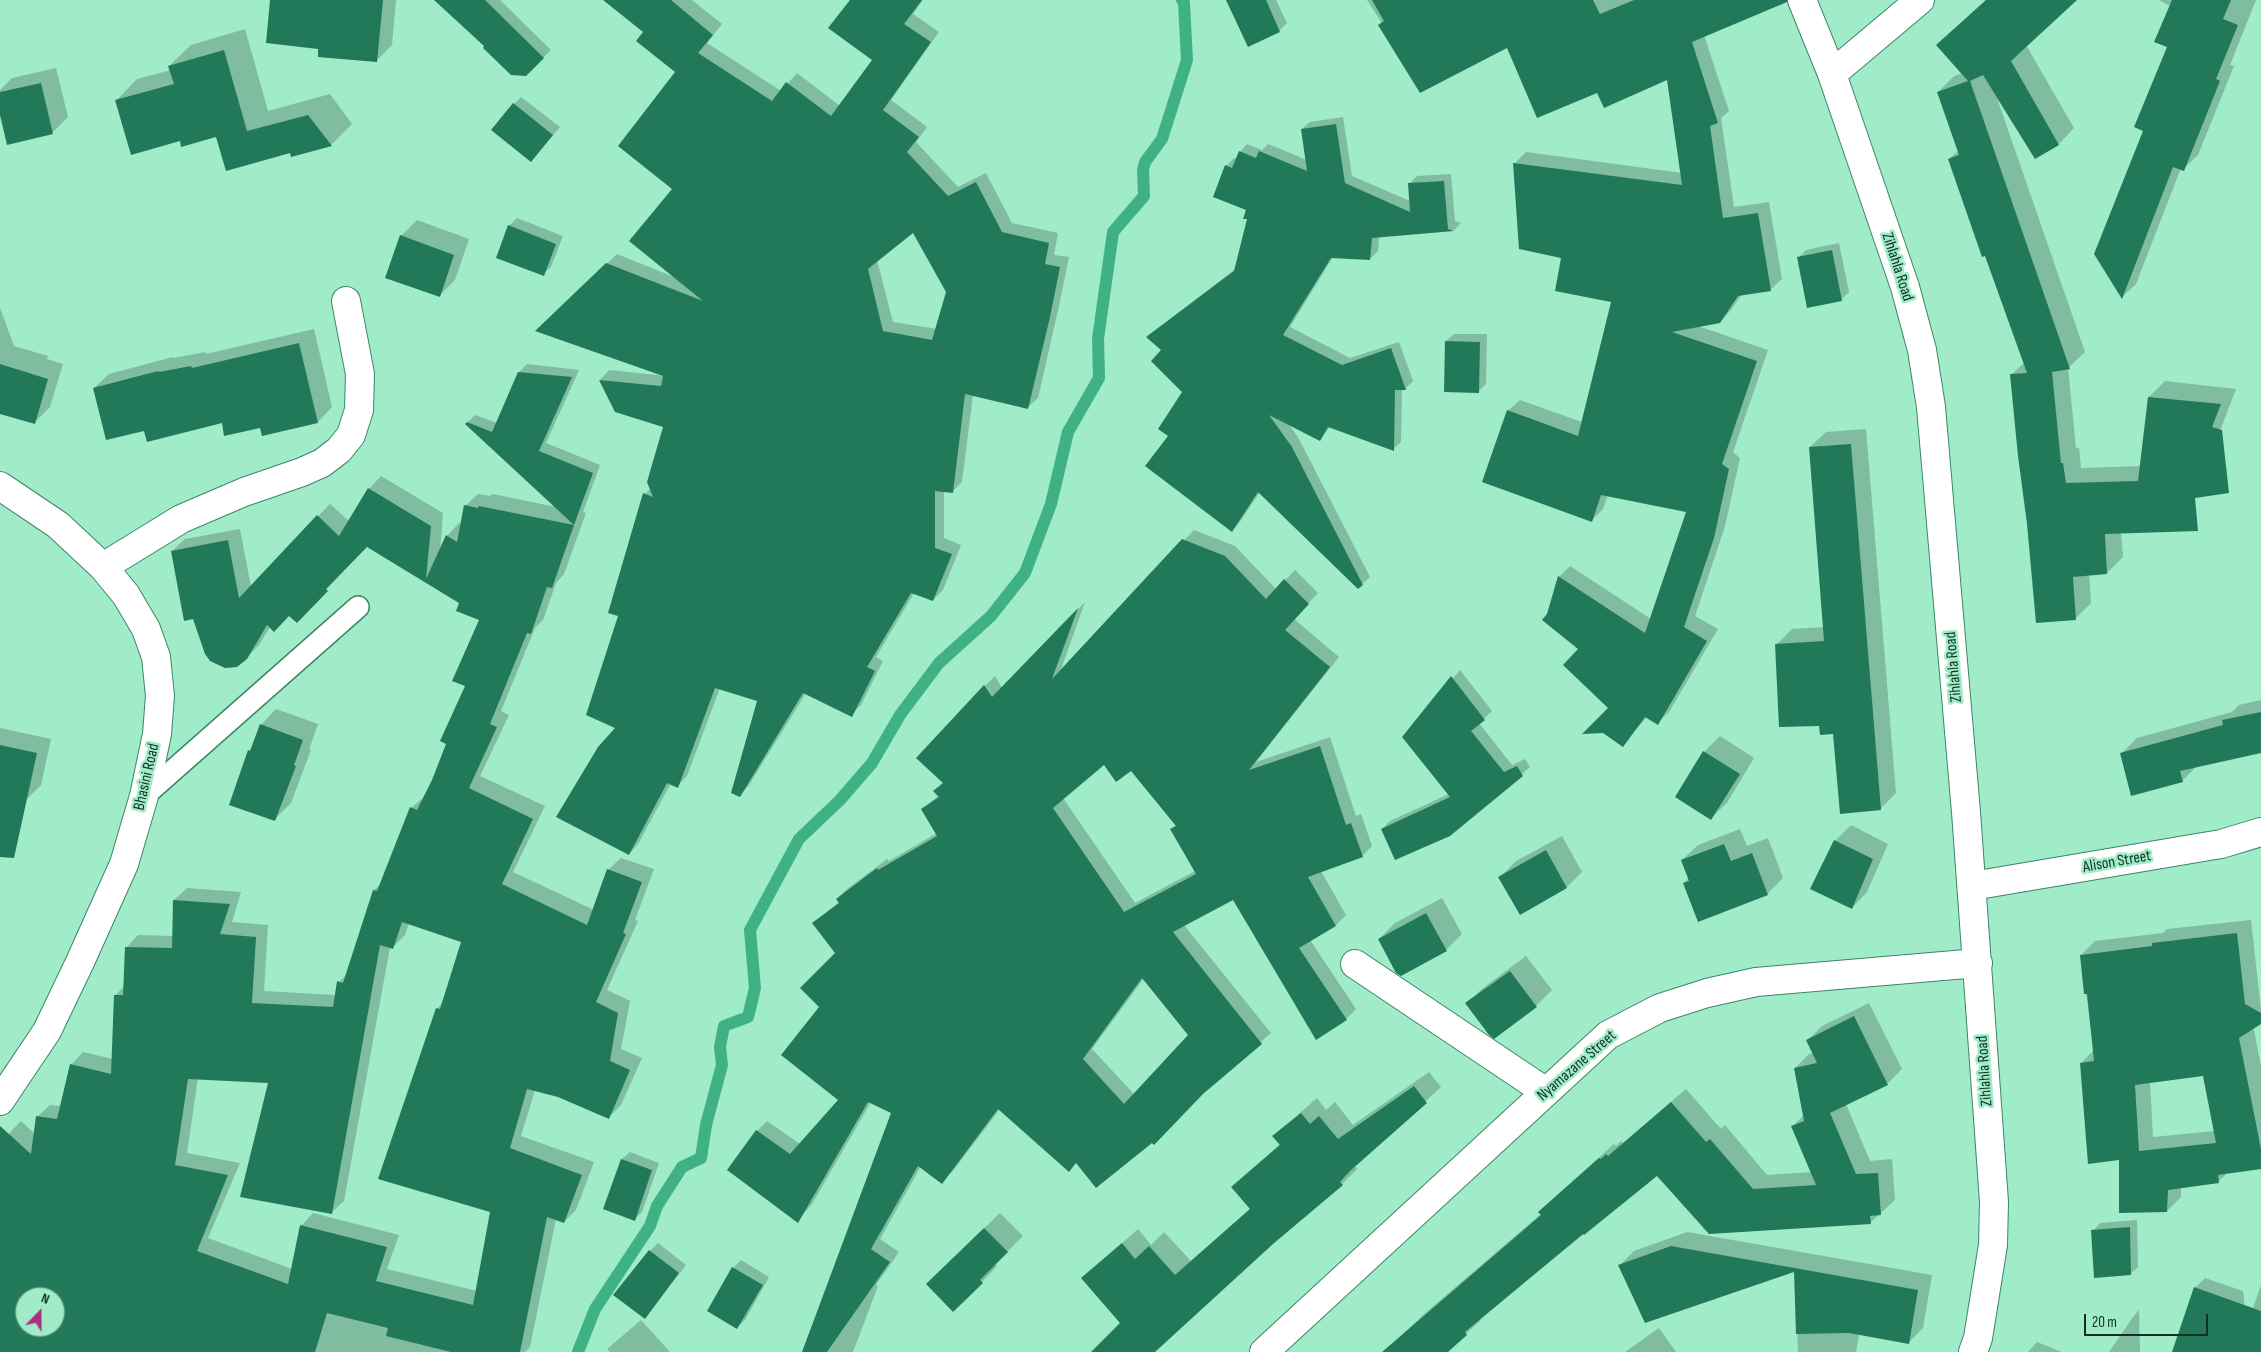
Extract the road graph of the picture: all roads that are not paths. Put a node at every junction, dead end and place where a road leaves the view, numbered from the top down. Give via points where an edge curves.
1 (1802, 0) edge
2 (1920, 0) edge
3 (1832, 74) junction
4 (346, 302) dead end
5 (0, 486) edge
6 (103, 567) junction
7 (358, 607) dead end
8 (144, 796) junction
9 (2261, 832) edge
10 (1972, 886) junction
11 (1978, 963) junction
12 (1354, 964) dead end
13 (1546, 1092) junction
14 (0, 1101) edge
15 (1264, 1352) edge
16 (1973, 1352) edge

1 - 3 street, Zihlahla Road
2 - 3 street
3 - 10 street, Zihlahla Road via 1905,287 1922,350 1931,407
4 - 6 street via 360,374 359,410 351,435 339,450 302,472 181,518
5 - 6 street, Bhasini Road via 58,525
6 - 8 street, Bhasini Road via 126,595 146,629 156,657 160,696 157,734
7 - 8 lane
8 - 14 street, Bhasini Road via 124,864 80,962 47,1031
9 - 10 street, Alison Street via 2221,844
10 - 11 street, Zihlahla Road
11 - 13 street, Nyamazane Street via 1756,982 1707,993 1660,1008 1608,1035
11 - 16 street, Zihlahla Road via 1994,1202 1990,1263
12 - 13 street
13 - 15 street, Nyamazane Street

